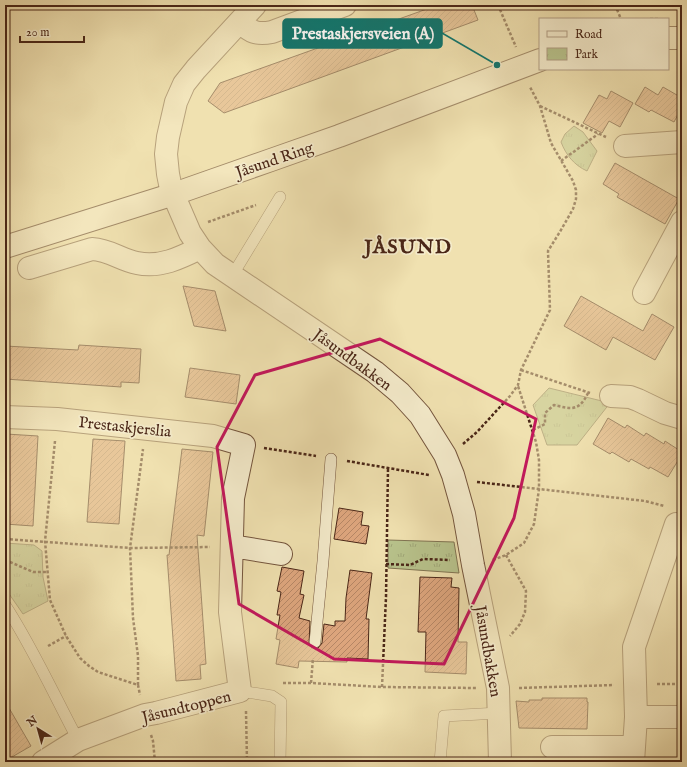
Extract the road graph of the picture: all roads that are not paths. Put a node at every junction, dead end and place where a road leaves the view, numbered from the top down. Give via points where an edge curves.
1 (255, 5) edge
2 (345, 5) edge
3 (240, 22) junction
4 (669, 38) edge
5 (682, 38) edge
6 (539, 60) edge
7 (682, 142) edge
8 (624, 146) road end
9 (174, 194) junction
10 (280, 197) road end
11 (682, 222) edge
12 (5, 247) edge
13 (200, 248) junction
14 (29, 268) dead end
15 (232, 276) junction
16 (644, 293) dead end
17 (611, 396) road end
18 (5, 417) edge
19 (682, 418) edge
20 (244, 445) joint
21 (331, 459) road end
22 (672, 515) road end
23 (224, 546) junction
24 (281, 554) dead end
25 (5, 605) edge
26 (315, 642) road end
27 (240, 691) junction
28 (499, 712) junction
29 (636, 717) junction
30 (682, 717) edge
31 (78, 740) junction
32 (552, 747) dead end
33 (633, 754) edge
34 (43, 762) edge
35 (280, 762) edge
36 (440, 762) edge
37 (500, 762) edge

1 - 3 street, Jåsundbakken
2 - 3 street via 262,34 250,30
3 - 9 street, Jåsundbakken via 184,84 176,102 170,121 166,154
4 - 5 street
6 - 9 street, Jåsund Ring via 339,136
7 - 8 street
9 - 12 street, Jåsund Ring
9 - 13 street, Jåsundbakken via 190,233
10 - 15 lane
11 - 16 street
13 - 14 street via 161,264 137,263 103,250 92,250
13 - 15 street, Jåsundbakken via 215,264
15 - 28 street, Jåsundbakken via 376,372 420,415 445,455 464,514 498,688
17 - 19 street via 630,397
18 - 20 street, Prestaskjerslia via 57,419 213,436
20 - 23 street, Jåsundtoppen
21 - 26 lane
22 - 29 street via 634,647
23 - 24 street
23 - 27 street, Jåsundtoppen
25 - 31 lane
27 - 31 street, Jåsundtoppen via 145,715
27 - 35 lane via 272,696 281,702
28 - 36 lane via 444,716
28 - 37 street, Jåsundbakken
29 - 30 street
29 - 33 street
31 - 34 street, Jåsundtoppen
32 - 33 street

